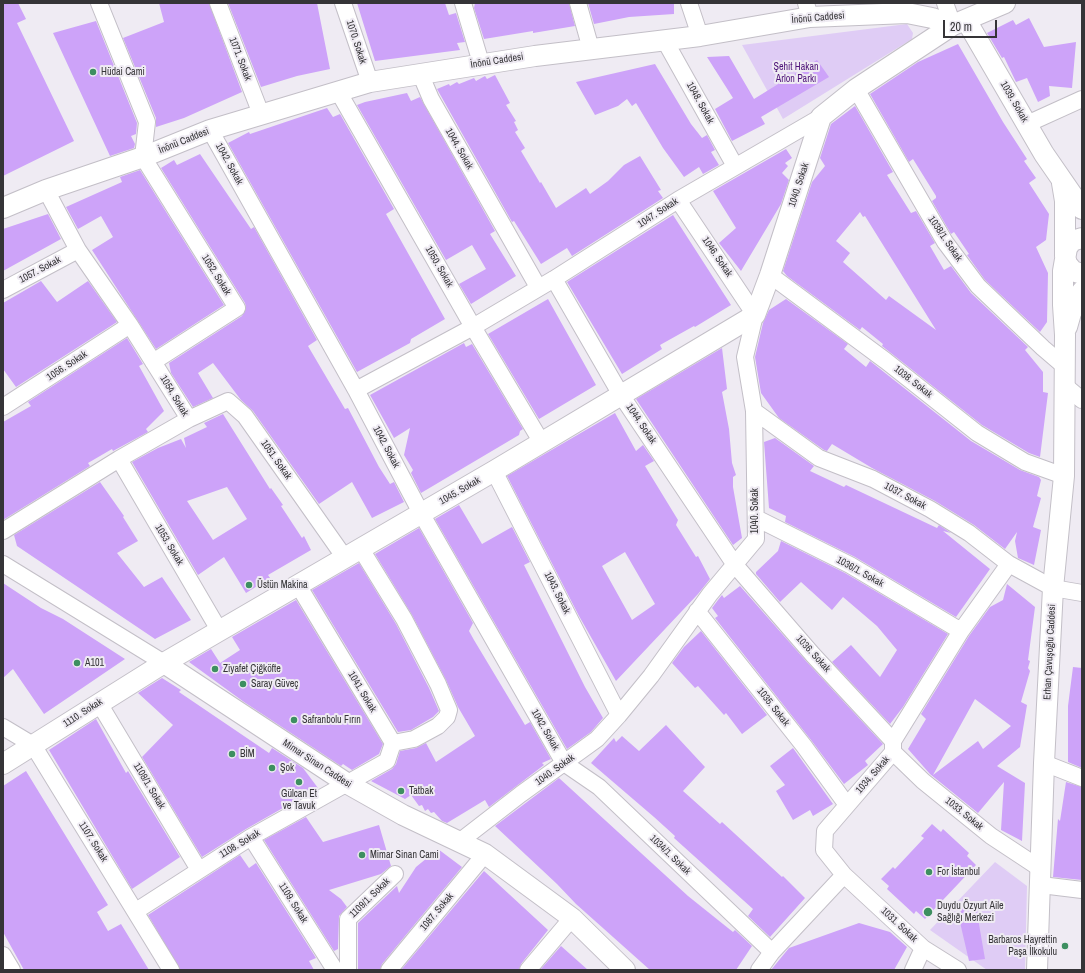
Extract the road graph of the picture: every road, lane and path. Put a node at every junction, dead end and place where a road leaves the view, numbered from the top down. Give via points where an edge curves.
1 (99, 3) edge
2 (218, 3) edge
3 (343, 3) edge
4 (463, 3) edge
5 (578, 3) edge
6 (689, 3) edge
7 (945, 3) edge
8 (1005, 3) edge
9 (808, 10) edge
10 (959, 23) junction
11 (700, 36) junction
12 (665, 41) junction
13 (591, 49) junction
14 (482, 64) junction
15 (420, 73) junction
16 (370, 82) junction
17 (856, 89) junction
18 (338, 91) junction
19 (1082, 99) edge
20 (261, 114) junction
21 (821, 117) junction
22 (1027, 124) junction
23 (210, 130) junction
24 (143, 157) junction
25 (735, 166) junction
26 (1062, 183) junction
27 (46, 190) junction
28 (678, 200) junction
29 (3, 208) edge
30 (1082, 209) edge
31 (1082, 238) edge
32 (78, 250) junction
33 (1065, 256) junction
34 (1082, 274) edge
35 (770, 275) junction
36 (554, 279) junction
37 (538, 287) junction
38 (3, 290) edge
39 (1082, 291) edge
40 (755, 315) junction
41 (130, 325) junction
42 (472, 327) junction
43 (1065, 335) junction
44 (153, 362) junction
45 (1064, 366) junction
46 (1064, 385) junction
47 (356, 390) junction
48 (621, 395) junction
49 (1082, 400) edge
50 (3, 406) edge
51 (754, 411) junction
52 (189, 419) junction
53 (542, 442) junction
54 (119, 459) junction
55 (494, 471) junction
56 (1064, 476) junction
57 (421, 513) junction
58 (756, 518) junction
59 (3, 531) edge
60 (353, 553) junction
61 (3, 564) edge
62 (1009, 564) junction
63 (735, 565) junction
64 (298, 585) junction
65 (1053, 588) junction
66 (1082, 593) edge
67 (697, 611) junction
68 (219, 630) junction
69 (961, 631) junction
70 (164, 663) junction
71 (99, 703) junction
72 (619, 715) junction
73 (3, 727) edge
74 (393, 743) junction
75 (33, 745) junction
76 (893, 746) junction
77 (564, 763) junction
78 (1044, 763) junction
79 (3, 764) edge
80 (1082, 778) edge
81 (348, 784) junction
82 (847, 805) junction
83 (251, 837) junction
84 (459, 842) junction
85 (485, 854) junction
86 (199, 870) junction
87 (395, 874) dead end
88 (844, 875) junction
89 (1041, 877) junction
90 (1082, 890) edge
91 (136, 911) junction
92 (572, 918) junction
93 (924, 948) junction
94 (772, 952) junction
95 (3, 955) edge
96 (12, 970) edge
97 (171, 970) edge
98 (335, 970) edge
99 (348, 970) edge
100 (389, 970) edge
101 (528, 970) edge
102 (625, 970) edge
103 (759, 970) edge
104 (913, 970) edge
105 (958, 970) edge
106 (1037, 970) edge

1 - 24 street via 147,122
2 - 20 street, 1071. Sokak
3 - 16 street, 1070. Sokak
4 - 14 street
5 - 13 street
6 - 11 street
7 - 10 street
8 - 10 street
9 - 10 street, İnönü Caddesi via 907,13
9 - 11 street, İnönü Caddesi
10 - 17 street, 1047. Sokak
10 - 22 street, 1039. Sokak
11 - 12 street, İnönü Caddesi
12 - 13 street, İnönü Caddesi
12 - 25 street, 1048. Sokak
13 - 14 street, İnönü Caddesi
14 - 15 street, İnönü Caddesi
15 - 16 street, İnönü Caddesi
15 - 37 street, 1044. Sokak via 431,99
16 - 18 street, İnönü Caddesi
17 - 21 street, 1047. Sokak
17 - 45 street, 1038/1. Sokak via 945,242 978,286
18 - 20 street, İnönü Caddesi
18 - 42 street, 1050. Sokak
19 - 22 street
20 - 23 street, İnönü Caddesi
21 - 25 street, 1047. Sokak
21 - 35 street, 1040. Sokak
22 - 26 street, 1039. Sokak
23 - 24 street, İnönü Caddesi
23 - 47 street, 1042. Sokak
24 - 27 street, İnönü Caddesi
24 - 44 street, 1052. Sokak via 237,308
25 - 28 street, 1047. Sokak
26 - 30 street, 1039. Sokak
26 - 33 street via 1065,201
27 - 29 street, İnönü Caddesi
27 - 32 street, 1054. Sokak
28 - 36 street, 1047. Sokak
28 - 40 street, 1046. Sokak
31 - 33 street via 1072,241
32 - 38 street, 1057. Sokak
32 - 41 street, 1054. Sokak
33 - 34 street via 1071,269
33 - 43 street via 1062,290
35 - 40 street, 1040. Sokak
35 - 56 street, 1038. Sokak via 886,361 977,433 1025,462
36 - 37 street, 1047. Sokak
36 - 48 street, 1044. Sokak
37 - 42 street, 1047. Sokak
39 - 43 street via 1071,313
40 - 48 street, 1045. Sokak
40 - 51 street, 1040. Sokak via 745,357
41 - 44 street, 1054. Sokak
41 - 50 street, 1056. Sokak
42 - 47 street, 1047. Sokak
42 - 53 street, 1050. Sokak
43 - 45 street, Erhan Çavuşoğlu Caddesi
44 - 52 street, 1054. Sokak
45 - 46 street, Erhan Çavuşoğlu Caddesi
46 - 49 street
46 - 56 street, Erhan Çavuşoğlu Caddesi
47 - 57 street, 1042. Sokak
48 - 53 street, 1045. Sokak
48 - 63 street, 1044. Sokak
51 - 58 street, 1040. Sokak
51 - 62 street, 1037. Sokak via 819,458 873,478 930,509 969,533
52 - 54 street, 1054. Sokak
52 - 60 street, 1051. Sokak via 228,401 245,416
53 - 55 street, 1045. Sokak
54 - 59 street, 1054. Sokak
54 - 68 street, 1053. Sokak
55 - 57 street, 1045. Sokak
55 - 72 street, 1043. Sokak
56 - 65 street, Erhan Çavuşoğlu Caddesi
57 - 60 street, 1045. Sokak
57 - 77 street, 1042. Sokak
58 - 63 street, 1040. Sokak via 756,539
58 - 69 street, 1036/1. Sokak via 850,565
60 - 64 street, 1045. Sokak
60 - 74 street via 404,619 449,710 447,717 438,726 414,739
61 - 70 street, Mimar Sinan Caddesi
62 - 65 street, 1037. Sokak
62 - 69 street, 1034. Sokak
63 - 67 street, 1040. Sokak
63 - 76 street, 1036. Sokak
64 - 68 street, 1045. Sokak
64 - 74 street, 1041. Sokak
65 - 66 street, 1037. Sokak
65 - 78 street, Erhan Çavuşoğlu Caddesi
67 - 72 street, 1040. Sokak
67 - 82 street, 1035. Sokak via 804,746
68 - 70 street, 1045. Sokak
69 - 76 street, 1034. Sokak
70 - 71 street, 1110. Sokak
70 - 81 street, Mimar Sinan Caddesi
71 - 75 street, 1110. Sokak
71 - 86 street, 1108/1. Sokak
72 - 77 street, 1040. Sokak via 597,739
73 - 75 street, 1107. Sokak
74 - 81 street via 386,761
75 - 79 street, 1110. Sokak
75 - 91 street, 1107. Sokak
76 - 82 street, 1034. Sokak
76 - 89 street, 1033. Sokak via 923,781
77 - 84 street, 1040. Sokak
77 - 94 street, 1034/1. Sokak via 599,787
78 - 80 street
78 - 89 street, Erhan Çavuşoğlu Caddesi
81 - 83 street, 1108. Sokak
81 - 84 street, Mimar Sinan Caddesi via 403,815
82 - 88 street, 1034. Sokak via 825,831 824,850
83 - 86 street, 1108. Sokak
83 - 98 street, 1109. Sokak
84 - 85 street, Mimar Sinan Caddesi
85 - 92 street, Mimar Sinan Caddesi
85 - 100 street, 1087. Sokak
86 - 91 street, 1108. Sokak
87 - 99 street, 1109/1. Sokak via 348,919
88 - 93 street, 1031. Sokak
88 - 94 street
89 - 90 street
89 - 106 street, Erhan Çavuşoğlu Caddesi
91 - 97 street, 1107. Sokak
92 - 101 street
92 - 102 street, Mimar Sinan Caddesi
93 - 104 street
93 - 105 street, 1031. Sokak
94 - 103 street
95 - 96 street

